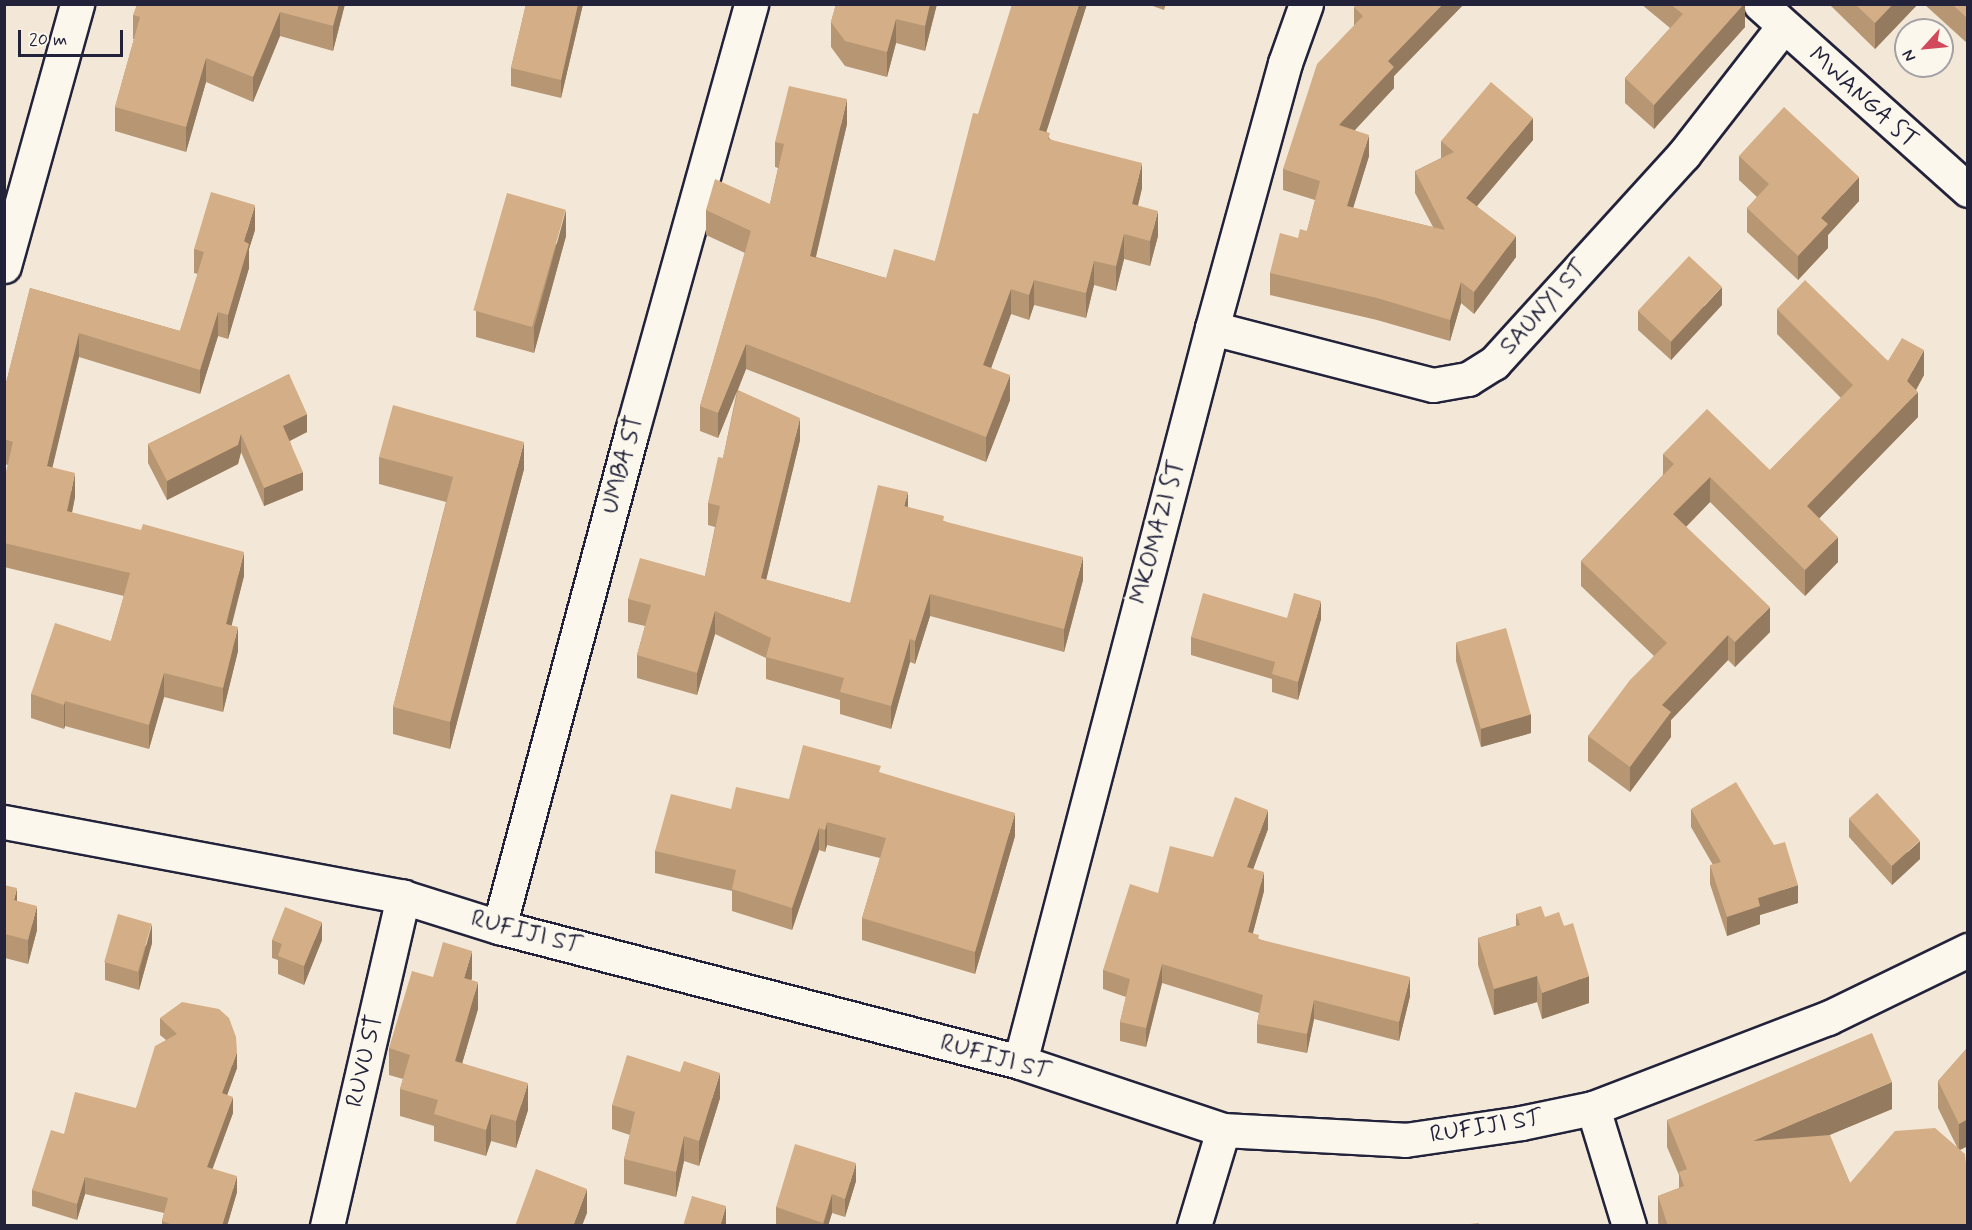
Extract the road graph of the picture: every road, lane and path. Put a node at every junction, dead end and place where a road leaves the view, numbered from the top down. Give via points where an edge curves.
1 (77, 4) edge
2 (751, 4) edge
3 (1306, 4) edge
4 (1772, 16) edge
5 (1968, 190) edge
6 (4, 266) edge
7 (1212, 327) junction
8 (4, 822) edge
9 (404, 897) junction
10 (499, 927) junction
11 (1968, 950) edge
12 (1020, 1062) junction
13 (1593, 1108) junction
14 (1223, 1130) junction
15 (327, 1226) edge
16 (1194, 1226) edge
17 (1629, 1226) edge

1 - 6 street
2 - 10 street, UMBA ST
3 - 7 street, MKOMAZI ST
4 - 5 street, MWANGA ST
4 - 7 street, SAUNYI ST via 1684,154 1494,363 1468,380 1433,385
7 - 12 street, MKOMAZI ST
8 - 9 street, RUFIJI ST
9 - 10 street, RUFIJI ST
9 - 15 street, RUVU ST
10 - 12 street, RUFIJI ST
11 - 13 street, RUFIJI ST via 1828,1018
12 - 14 street, RUFIJI ST
13 - 14 street, RUFIJI ST via 1405,1140
13 - 17 street
14 - 16 street

